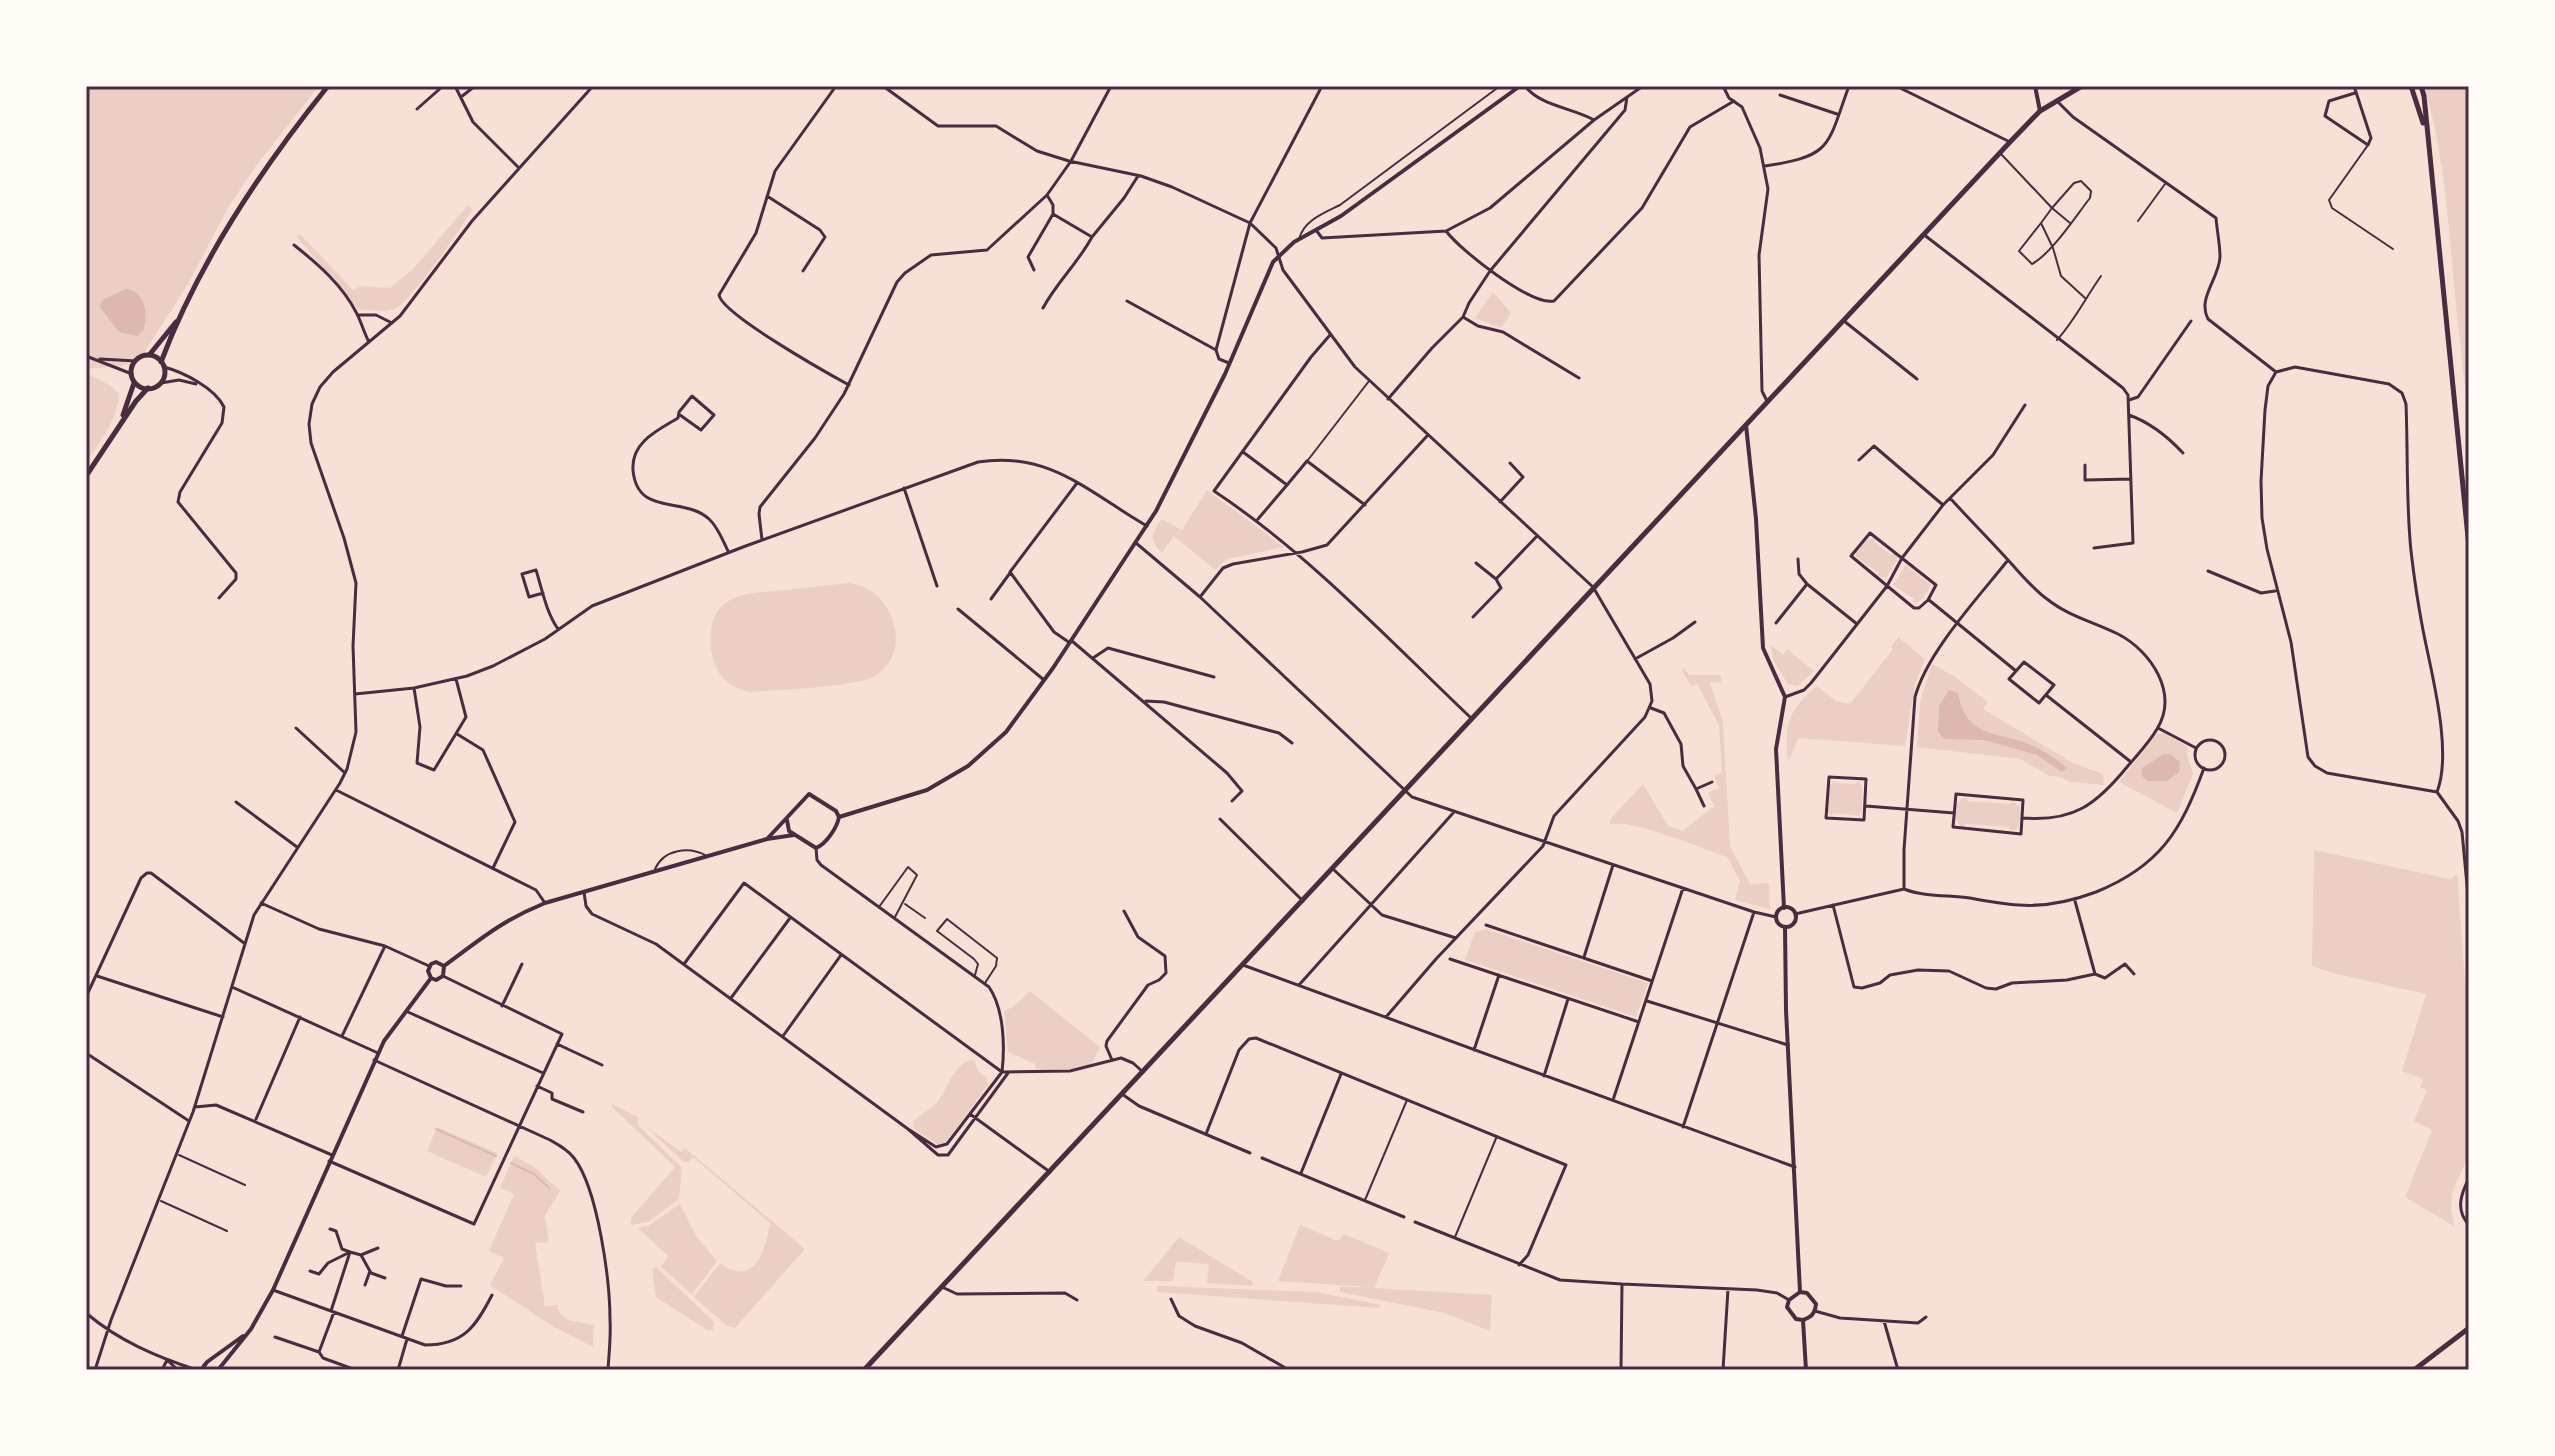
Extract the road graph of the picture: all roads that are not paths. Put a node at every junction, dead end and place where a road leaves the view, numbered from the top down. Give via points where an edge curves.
1 (328, 86) edge
2 (443, 86) edge
3 (455, 86) edge
4 (475, 86) edge
5 (593, 86) edge
6 (836, 86) edge
7 (883, 86) edge
8 (1111, 86) edge
9 (1322, 86) edge
10 (1500, 86) edge
11 (1522, 86) edge
12 (1643, 86) edge
13 (1723, 86) edge
14 (1849, 86) edge
15 (1896, 86) edge
16 (2035, 86) edge
17 (2082, 86) edge
18 (2354, 86) edge
19 (2411, 86) edge
20 (2421, 86) edge
21 (2355, 93) junction
22 (1780, 95) dead end
23 (461, 97) junction
24 (1627, 97) junction
25 (1734, 101) junction
26 (2057, 101) junction
27 (417, 109) dead end
28 (2040, 111) junction
29 (1838, 115) junction
30 (1594, 120) junction
31 (2426, 132) junction
32 (2010, 142) junction
33 (2368, 145) junction
34 (2000, 153) junction
35 (1071, 161) junction
36 (1765, 166) junction
37 (519, 168) junction
38 (1138, 176) junction
39 (2166, 183) junction
40 (1047, 195) junction
41 (767, 196) junction
42 (2052, 208) junction
43 (1053, 214) junction
44 (2138, 221) dead end
45 (1250, 223) junction
46 (2041, 223) junction
47 (2070, 223) junction
48 (1316, 230) junction
49 (1446, 231) junction
50 (1923, 234) junction
51 (1092, 237) junction
52 (1299, 239) junction
53 (294, 245) dead end
54 (2052, 245) junction
55 (2393, 249) dead end
56 (1278, 256) junction
57 (1034, 270) dead end
58 (803, 271) dead end
59 (1490, 271) junction
60 (2101, 276) dead end
61 (2085, 298) junction
62 (1127, 301) dead end
63 (1043, 308) dead end
64 (184, 311) junction
65 (358, 315) junction
66 (1463, 317) junction
67 (1844, 321) junction
68 (2191, 321) dead end
69 (392, 323) junction
70 (1330, 335) junction
71 (2057, 340) junction
72 (369, 342) junction
73 (1216, 350) junction
74 (149, 355) junction
75 (86, 356) edge
76 (97, 358) junction
77 (136, 361) junction
78 (1229, 363) junction
79 (163, 364) junction
80 (2276, 372) junction
81 (132, 374) junction
82 (1579, 378) dead end
83 (1917, 379) dead end
84 (1369, 381) junction
85 (135, 382) junction
86 (161, 383) junction
87 (200, 385) junction
88 (849, 385) junction
89 (148, 388) junction
90 (1388, 399) junction
91 (2129, 400) junction
92 (1767, 401) junction
93 (2025, 405) dead end
94 (680, 415) junction
95 (2129, 415) junction
96 (1746, 425) junction
97 (119, 426) junction
98 (1427, 436) junction
99 (1243, 452) junction
100 (2183, 453) dead end
101 (1859, 460) dead end
102 (1307, 461) junction
103 (1510, 463) dead end
104 (2085, 465) dead end
105 (86, 476) edge
106 (2131, 479) junction
107 (1077, 483) junction
108 (1287, 485) junction
109 (904, 488) junction
110 (1950, 498) junction
111 (1500, 502) junction
112 (1365, 505) junction
113 (1943, 505) junction
114 (1258, 520) junction
115 (1147, 526) junction
116 (1537, 536) junction
117 (762, 540) junction
118 (1136, 543) junction
119 (2469, 547) edge
120 (2094, 548) dead end
121 (1295, 552) junction
122 (728, 553) junction
123 (1902, 558) junction
124 (1798, 559) dead end
125 (2008, 560) junction
126 (1476, 563) dead end
127 (2208, 571) dead end
128 (1010, 572) junction
129 (1496, 579) junction
130 (1807, 584) junction
131 (937, 586) dead end
132 (1887, 586) junction
133 (1593, 587) junction
134 (2277, 590) junction
135 (543, 593) junction
136 (1200, 597) junction
137 (219, 598) dead end
138 (991, 599) dead end
139 (1928, 600) junction
140 (958, 609) dead end
141 (1473, 617) dead end
142 (1695, 622) dead end
143 (1776, 623) dead end
144 (1857, 624) junction
145 (1959, 624) junction
146 (558, 629) junction
147 (1070, 642) junction
148 (1093, 658) junction
149 (1635, 659) junction
150 (2016, 671) junction
151 (1214, 677) dead end
152 (456, 679) junction
153 (1044, 680) junction
154 (414, 688) junction
155 (354, 694) junction
156 (2046, 695) junction
157 (1785, 697) junction
158 (1146, 701) junction
159 (1651, 708) junction
160 (1472, 718) junction
161 (296, 728) dead end
162 (2158, 728) junction
163 (457, 734) junction
164 (1292, 743) dead end
165 (2196, 748) junction
166 (2131, 762) junction
167 (2204, 768) junction
168 (345, 773) junction
169 (1712, 782) dead end
170 (1696, 789) junction
171 (335, 790) junction
172 (1406, 790) junction
173 (2437, 792) junction
174 (1232, 801) dead end
175 (236, 802) dead end
176 (1704, 806) dead end
177 (1865, 806) junction
178 (1907, 808) junction
179 (1454, 812) junction
180 (1954, 813) junction
181 (839, 817) junction
182 (2023, 818) junction
183 (787, 819) junction
184 (1220, 819) dead end
185 (794, 835) junction
186 (767, 839) junction
187 (1546, 842) junction
188 (297, 847) junction
189 (816, 848) junction
190 (708, 857) junction
191 (1613, 865) junction
192 (493, 868) junction
193 (1333, 868) junction
194 (654, 871) junction
195 (1683, 888) junction
196 (1904, 889) junction
197 (584, 892) junction
198 (2074, 900) junction
199 (1303, 901) junction
200 (260, 903) junction
201 (545, 903) junction
202 (904, 903) junction
203 (1371, 904) junction
204 (1833, 905) junction
205 (2469, 906) edge
206 (879, 907) junction
207 (1784, 908) junction
208 (1124, 911) dead end
209 (1754, 912) junction
210 (1795, 914) junction
211 (1776, 917) junction
212 (790, 918) junction
213 (895, 918) junction
214 (925, 918) dead end
215 (1486, 925) dead end
216 (1785, 927) junction
217 (1456, 938) junction
218 (245, 944) junction
219 (385, 946) junction
220 (841, 955) junction
221 (1584, 957) junction
222 (1450, 959) dead end
223 (522, 964) dead end
224 (684, 964) junction
225 (1243, 965) junction
226 (429, 966) junction
227 (444, 966) junction
228 (2095, 974) junction
229 (2134, 974) dead end
230 (1499, 975) junction
231 (97, 976) junction
232 (443, 976) junction
233 (975, 976) junction
234 (431, 978) junction
235 (1652, 981) junction
236 (985, 983) junction
237 (1299, 985) junction
238 (232, 987) junction
239 (86, 997) edge
240 (731, 998) junction
241 (1569, 999) junction
242 (1646, 1001) junction
243 (502, 1006) junction
244 (406, 1011) junction
245 (223, 1017) junction
246 (300, 1017) junction
247 (1386, 1017) junction
248 (1639, 1022) junction
249 (1716, 1023) junction
250 (342, 1036) junction
251 (783, 1036) junction
252 (557, 1044) junction
253 (1788, 1045) junction
254 (1474, 1050) junction
255 (86, 1053) edge
256 (378, 1053) junction
257 (374, 1060) junction
258 (1112, 1060) junction
259 (602, 1065) dead end
260 (1005, 1072) junction
261 (1143, 1072) junction
262 (543, 1073) junction
263 (1341, 1074) junction
264 (1544, 1076) junction
265 (537, 1086) junction
266 (1122, 1094) junction
267 (1407, 1100) junction
268 (1612, 1101) junction
269 (195, 1107) junction
270 (583, 1112) dead end
271 (970, 1114) junction
272 (976, 1119) junction
273 (190, 1121) junction
274 (255, 1121) junction
275 (520, 1127) junction
276 (1683, 1127) junction
277 (908, 1129) junction
278 (1206, 1134) junction
279 (1497, 1136) junction
280 (1250, 1153) dead end
281 (178, 1154) junction
282 (332, 1155) junction
283 (1262, 1158) dead end
284 (329, 1161) junction
285 (1795, 1167) junction
286 (1050, 1172) junction
287 (1301, 1173) junction
288 (2469, 1178) edge
289 (245, 1185) dead end
290 (160, 1200) junction
291 (1365, 1201) junction
292 (1404, 1217) dead end
293 (1415, 1222) dead end
294 (2469, 1225) edge
295 (330, 1229) dead end
296 (227, 1231) dead end
297 (1455, 1238) junction
298 (378, 1248) dead end
299 (350, 1252) junction
300 (361, 1255) junction
301 (1519, 1265) junction
302 (310, 1271) dead end
303 (370, 1271) junction
304 (385, 1278) dead end
305 (1622, 1284) junction
306 (365, 1285) dead end
307 (461, 1286) dead end
308 (942, 1287) junction
309 (1728, 1289) junction
310 (273, 1290) junction
311 (1800, 1292) junction
312 (492, 1295) dead end
313 (1171, 1299) dead end
314 (1077, 1300) dead end
315 (1789, 1300) junction
316 (332, 1311) junction
317 (1815, 1311) junction
318 (86, 1313) edge
319 (1926, 1317) dead end
320 (1803, 1320) junction
321 (1884, 1321) junction
322 (2469, 1328) edge
323 (251, 1329) junction
324 (108, 1330) junction
325 (402, 1336) junction
326 (275, 1337) dead end
327 (407, 1339) junction
328 (319, 1352) junction
329 (167, 1360) junction
330 (353, 1369) edge
331 (95, 1370) edge
332 (162, 1370) edge
333 (178, 1370) edge
334 (199, 1370) edge
335 (218, 1370) edge
336 (398, 1370) edge
337 (608, 1370) edge
338 (864, 1370) edge
339 (1289, 1370) edge
340 (1621, 1370) edge
341 (1723, 1370) edge
342 (1806, 1370) edge
343 (1898, 1370) edge
344 (2414, 1370) edge

1 - 64 main road via 241,205
2 - 27 street
3 - 23 street
4 - 23 street
5 - 37 street
6 - 41 street via 775,171
7 - 35 street via 938,126 996,126 1037,151
8 - 35 street
9 - 45 street
10 - 52 lane via 1340,205 1312,220
11 - 30 street
11 - 48 street
12 - 24 street
13 - 25 street
14 - 29 street
15 - 32 street
16 - 28 street
17 - 26 main road
18 - 21 street
19 - 31 main road
20 - 31 main road
21 - 33 street via 2371,138
21 - 33 street via 2329,101 2325,116
22 - 29 street
23 - 37 street via 480,131
24 - 30 street
24 - 59 street via 1625,110
25 - 36 street via 1742,107
25 - 59 street via 1690,127 1642,208 1554,301 1541,301
26 - 28 main road
26 - 39 street
28 - 32 main road
29 - 36 street via 1827,142 1815,154
30 - 49 street via 1490,208
31 - 119 main road
32 - 34 main road
33 - 55 lane via 2329,200 2332,208
34 - 42 lane
34 - 50 main road
35 - 38 street
35 - 40 street
36 - 92 street via 1768,201 1759,255 1762,391
37 - 69 street
38 - 45 street
38 - 51 street
39 - 44 lane
39 - 80 street via 2216,218 2220,260 2205,300 2208,319
40 - 43 street
40 - 88 street via 987,250 933,254 905,273
41 - 58 street via 825,237
41 - 88 street via 756,233 720,290 719,301 806,362
42 - 46 lane
42 - 47 lane
42 - 47 lane via 2077,181 2088,187 2090,198
43 - 51 street
43 - 57 street via 1028,257
45 - 56 street
45 - 73 street
46 - 54 lane
46 - 54 lane via 2020,247 2020,255 2035,263
47 - 54 lane
48 - 49 street via 1322,238
48 - 52 street
49 - 59 street
50 - 67 main road
50 - 71 street
51 - 63 street
52 - 56 street
53 - 65 street via 341,289
54 - 61 lane via 2065,281
56 - 70 street
56 - 78 street
59 - 66 street
60 - 61 lane
61 - 71 lane
62 - 73 street
64 - 74 main road
64 - 79 main road
65 - 69 street via 376,315
65 - 72 street
66 - 82 street via 1503,332
66 - 90 street
67 - 83 street
67 - 92 main road
68 - 91 street via 2138,397
69 - 72 street
70 - 84 street
70 - 99 street
71 - 91 street via 2123,388
72 - 155 street via 320,387 309,424 356,583
73 - 78 street via 1219,359
74 - 77 main road
74 - 79 main road
75 - 76 street
76 - 77 street
76 - 81 street
77 - 81 main road
78 - 115 street
79 - 86 main road
79 - 87 street
80 - 134 street via 2267,391 2261,481 2264,533
80 - 173 street via 2295,367 2389,384 2402,393 2411,548 2438,698 2442,778
81 - 85 main road
84 - 90 street
84 - 102 lane
85 - 89 main road
85 - 97 main road
86 - 87 street
86 - 89 main road
87 - 137 street via 220,398 225,415 178,502 236,573
88 - 117 street via 760,507
89 - 97 main road
90 - 98 street
91 - 95 street
92 - 96 main road
93 - 110 street via 1993,455
94 - 94 street via 701,430 714,415 692,396
94 - 122 street via 639,446 633,459 636,486 645,497 709,519
95 - 100 street
95 - 106 street
96 - 133 main road
96 - 157 street via 1763,648
97 - 105 main road
98 - 111 street
98 - 112 street
99 - 108 street
99 - 114 street via 1214,491
101 - 113 street via 1874,446
102 - 108 street
102 - 112 street
103 - 111 street via 1523,477
104 - 106 street via 2085,480
106 - 120 street via 2133,543
107 - 109 street via 1036,462 998,459
107 - 115 street
107 - 128 street
108 - 114 street
109 - 117 street
109 - 131 street
110 - 113 street
110 - 125 street
111 - 116 street
112 - 121 street via 1327,545
113 - 123 street
114 - 121 street
115 - 118 street
116 - 129 street
116 - 133 street
117 - 122 street
118 - 136 street
118 - 147 street
121 - 136 street via 1223,568
121 - 160 street
122 - 146 street via 592,606
123 - 132 street
123 - 132 street via 1870,533 1851,556
123 - 139 street via 1936,585
124 - 130 street via 1799,574
125 - 145 street
125 - 162 street via 2049,601 2121,636 2151,662 2165,690
126 - 129 street
127 - 134 street via 2261,593
128 - 138 street
128 - 147 street via 1054,632
129 - 141 street via 1501,588
130 - 143 street
130 - 144 street
132 - 139 street via 1914,608
132 - 144 street
133 - 149 street
133 - 160 main road
134 - 173 street via 2294,658 2308,757 2315,766 2327,773
135 - 135 street via 536,570 522,574 529,597
135 - 146 street
136 - 172 street
139 - 145 street
140 - 153 street
142 - 149 street
144 - 157 street via 1811,683
145 - 150 street
145 - 178 street via 1929,661 1915,697
146 - 152 street via 493,666
147 - 148 street
147 - 153 street
148 - 151 street via 1108,648
148 - 158 street
149 - 159 street via 1650,684
150 - 156 street via 2009,679 2039,703
150 - 156 street via 2024,662 2054,685
152 - 154 street
152 - 163 street via 466,717
153 - 181 street via 1006,732 968,766 927,790
154 - 155 street
154 - 163 street via 420,727 417,763 434,770
155 - 168 street via 356,732
156 - 166 street
157 - 207 street via 1776,749
158 - 164 street via 1279,733
158 - 174 street via 1227,773 1242,791
159 - 170 street via 1664,713
159 - 187 street via 1554,816
160 - 172 main road
161 - 168 street
162 - 165 street
162 - 166 street
163 - 192 street via 483,750 515,822
165 - 167 street via 2197,762
165 - 167 street via 2212,740 2223,749 2219,767
166 - 182 street via 2093,803 2056,819
167 - 198 street via 2177,830 2157,854 2124,880
168 - 171 street
169 - 170 street
170 - 176 street
171 - 188 street
171 - 192 street
172 - 179 street
172 - 193 main road
173 - 205 street via 2462,832
175 - 188 street
177 - 177 street via 1866,779 1829,777 1826,818 1864,820
177 - 178 street
178 - 180 street
178 - 196 street
179 - 187 street
179 - 203 street
180 - 182 street via 1953,827 2021,834
180 - 182 street via 1956,794 2023,800
181 - 183 street via 809,794
181 - 189 street
183 - 185 street
183 - 186 street
184 - 199 street
185 - 186 street
185 - 189 street
186 - 190 street
187 - 191 street
187 - 217 street
188 - 200 street
189 - 206 street via 821,865
190 - 194 street
190 - 194 lane via 675,852 662,858
191 - 195 street
191 - 221 street
192 - 201 street via 536,890
193 - 199 main road
193 - 203 street
194 - 197 street
195 - 209 street
195 - 235 street
196 - 198 street via 2021,906
196 - 204 street
197 - 201 street
197 - 224 street via 592,914 649,940
198 - 228 street
199 - 225 main road
200 - 218 street
200 - 219 street via 319,929
201 - 227 street via 512,917
202 - 206 lane via 917,875 908,867
202 - 213 lane
202 - 214 lane
203 - 217 street via 1382,915
203 - 237 street
204 - 210 street
204 - 228 street via 1854,987 1918,970 1949,971 1996,989
206 - 213 street
207 - 210 street
207 - 211 street
208 - 258 street via 1134,932 1165,956 1167,964 1166,973 1148,985 1107,1041
209 - 211 street
209 - 249 street
210 - 216 street via 1792,925
211 - 216 street
212 - 220 street
212 - 224 street via 744,883
212 - 240 street
213 - 233 street
215 - 221 street
216 - 253 street
217 - 247 street
218 - 231 street via 147,873
218 - 238 street
219 - 226 street
219 - 250 street
220 - 251 street
220 - 260 street
221 - 235 street
222 - 230 street
223 - 243 street
224 - 240 street
225 - 237 street
225 - 261 main road
226 - 227 street
226 - 234 street
227 - 232 street
228 - 229 street via 2105,978 2125,964
230 - 241 street
230 - 254 street
231 - 239 street
231 - 245 street
232 - 234 street
232 - 243 street
233 - 236 street
233 - 236 lane via 974,959 937,931 947,919 997,958
234 - 244 street
235 - 242 street
236 - 260 street via 998,1005
237 - 247 street
238 - 245 street
238 - 246 street
240 - 251 street
241 - 248 street
241 - 264 street
242 - 248 street
242 - 249 street
243 - 252 street via 562,1034
244 - 256 street
244 - 262 street
245 - 269 street
246 - 250 street
246 - 274 street
247 - 254 street
248 - 268 street
249 - 253 street
249 - 276 street
250 - 256 street
251 - 277 street
252 - 259 street
252 - 262 street
253 - 285 street
254 - 264 street
255 - 273 street
256 - 257 street
257 - 275 street
257 - 282 street
258 - 260 street via 1070,1071
258 - 261 street via 1128,1059
260 - 271 street
260 - 272 street
261 - 266 main road
262 - 265 street
263 - 267 street
263 - 278 street via 1249,1039 1239,1050
263 - 287 street
264 - 268 street
265 - 270 street
265 - 275 street
266 - 278 street
266 - 286 main road
267 - 279 street
267 - 291 lane
268 - 276 street
269 - 273 street
269 - 274 street via 216,1105
271 - 272 street
271 - 277 street via 941,1147
272 - 277 street via 945,1156
272 - 286 street
273 - 281 street
274 - 282 street
275 - 284 street via 474,1224
275 - 337 street via 565,1149 590,1186 610,1310
276 - 285 street
278 - 280 street
279 - 297 lane
279 - 301 street via 1566,1165
281 - 289 lane
281 - 290 street
282 - 284 street
283 - 287 street
284 - 310 street
285 - 311 street
286 - 308 main road
287 - 291 street
288 - 294 street via 2460,1206
290 - 296 lane
290 - 324 street
291 - 292 street
293 - 297 street
295 - 299 street via 336,1231 342,1249
297 - 301 street
298 - 300 street
299 - 300 street
299 - 302 street via 319,1274
299 - 316 street
300 - 303 street
301 - 305 street via 1560,1280
303 - 304 street
303 - 306 street
305 - 309 street
305 - 340 street
307 - 325 street via 421,1279
308 - 314 street via 957,1294 1065,1293
308 - 338 main road
309 - 315 street via 1777,1293
309 - 341 street
310 - 316 street
310 - 323 street
311 - 315 street
311 - 317 street via 1813,1297
312 - 327 street via 473,1328 458,1338 433,1345
313 - 339 street via 1179,1316 1195,1326 1242,1343
315 - 320 street via 1790,1314
316 - 325 street
316 - 328 street
317 - 320 street
317 - 321 street
318 - 324 street
319 - 321 street via 1918,1323
320 - 342 street
321 - 343 street
322 - 344 main road
323 - 334 street
323 - 335 street
324 - 329 street
324 - 331 street
325 - 327 street
326 - 328 street
327 - 336 street
328 - 330 street
329 - 332 street
329 - 333 street
329 - 334 street

